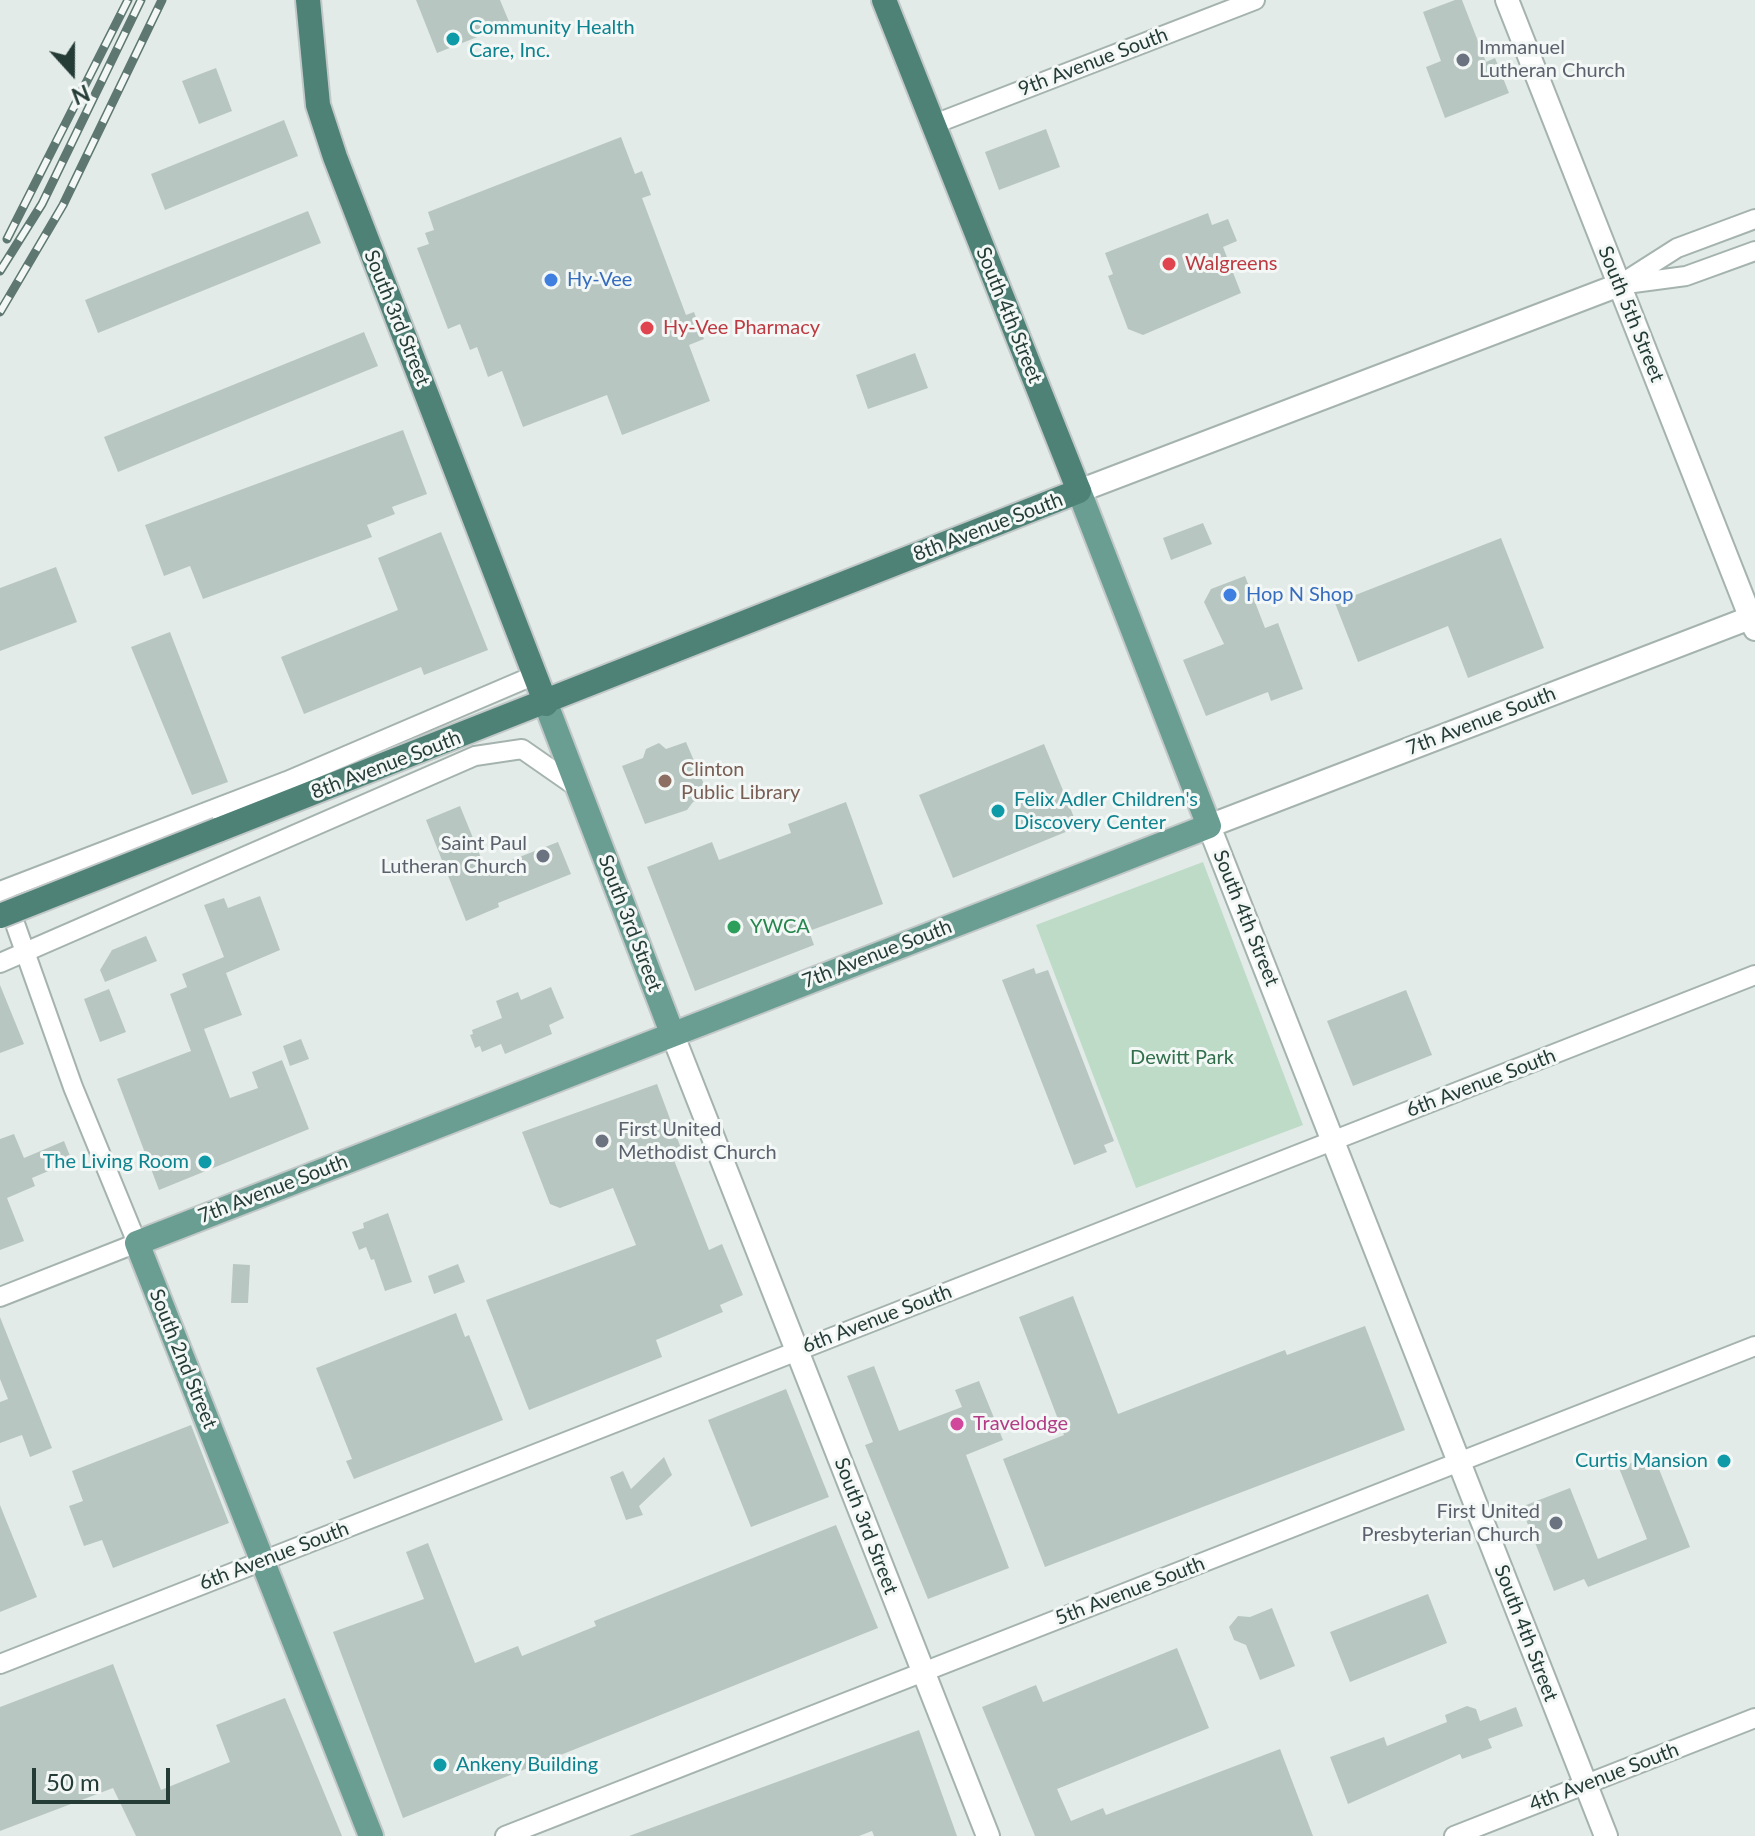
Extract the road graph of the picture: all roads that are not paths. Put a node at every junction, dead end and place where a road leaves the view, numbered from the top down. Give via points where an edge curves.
1 (308, 0) edge
2 (884, 0) edge
3 (1255, 0) edge
4 (1507, 0) edge
5 (932, 125) junction
6 (1755, 219) edge
7 (1755, 251) edge
8 (1619, 285) junction
9 (1079, 491) junction
10 (1754, 621) edge
11 (535, 675) junction
12 (546, 704) junction
13 (578, 788) junction
14 (1209, 826) junction
15 (2, 885) edge
16 (0, 916) edge
17 (25, 953) junction
18 (0, 963) edge
19 (1755, 975) edge
20 (672, 1033) junction
21 (1334, 1140) junction
22 (137, 1243) junction
23 (0, 1297) edge
24 (1755, 1346) edge
25 (797, 1351) junction
26 (1459, 1462) junction
27 (264, 1561) junction
28 (0, 1664) edge
29 (923, 1672) junction
30 (1755, 1718) edge
31 (1586, 1783) junction
32 (371, 1836) edge
33 (505, 1836) edge
34 (988, 1836) edge
35 (1454, 1836) edge
36 (1606, 1836) edge

1 - 11 highway, South 3rd Street via 318,105 335,157
2 - 5 highway, South 4th Street
3 - 5 street, 9th Avenue South
4 - 8 street, South 5th Street
5 - 9 highway, South 4th Street
6 - 8 street, 8th Avenue South via 1677,248
7 - 8 street via 1686,276
8 - 9 street, 8th Avenue South
8 - 10 street, South 5th Street
9 - 12 highway, 8th Avenue South
9 - 14 main road, South 4th Street
10 - 14 street, 7th Avenue South
11 - 12 highway, South 3rd Street
11 - 15 street, 8th Avenue South via 287,781
12 - 13 main road, South 3rd Street
12 - 16 highway, 8th Avenue South, bridge
13 - 17 street, 8th Avenue South via 522,749 475,756
13 - 20 main road, South 3rd Street
14 - 20 main road, 7th Avenue South
14 - 21 street, South 4th Street
15 - 17 street, South 2nd Street
17 - 18 street, 8th Avenue South
17 - 22 street, South 2nd Street
19 - 21 street, 6th Avenue South
20 - 22 main road, 7th Avenue South
20 - 25 street, South 3rd Street
21 - 25 street, 6th Avenue South
21 - 26 street, South 4th Street
22 - 23 street, 7th Avenue South
22 - 27 main road, South 2nd Street
24 - 26 street, 5th Avenue South
25 - 27 street, 6th Avenue South
25 - 29 street, South 3rd Street
26 - 29 street, 5th Avenue South
26 - 31 street, South 4th Street
27 - 28 street, 6th Avenue South
27 - 32 main road, South 2nd Street
29 - 33 street, 5th Avenue South
29 - 34 street, South 3rd Street
30 - 31 street, 4th Avenue South
31 - 35 street, 4th Avenue South
31 - 36 street, South 4th Street

